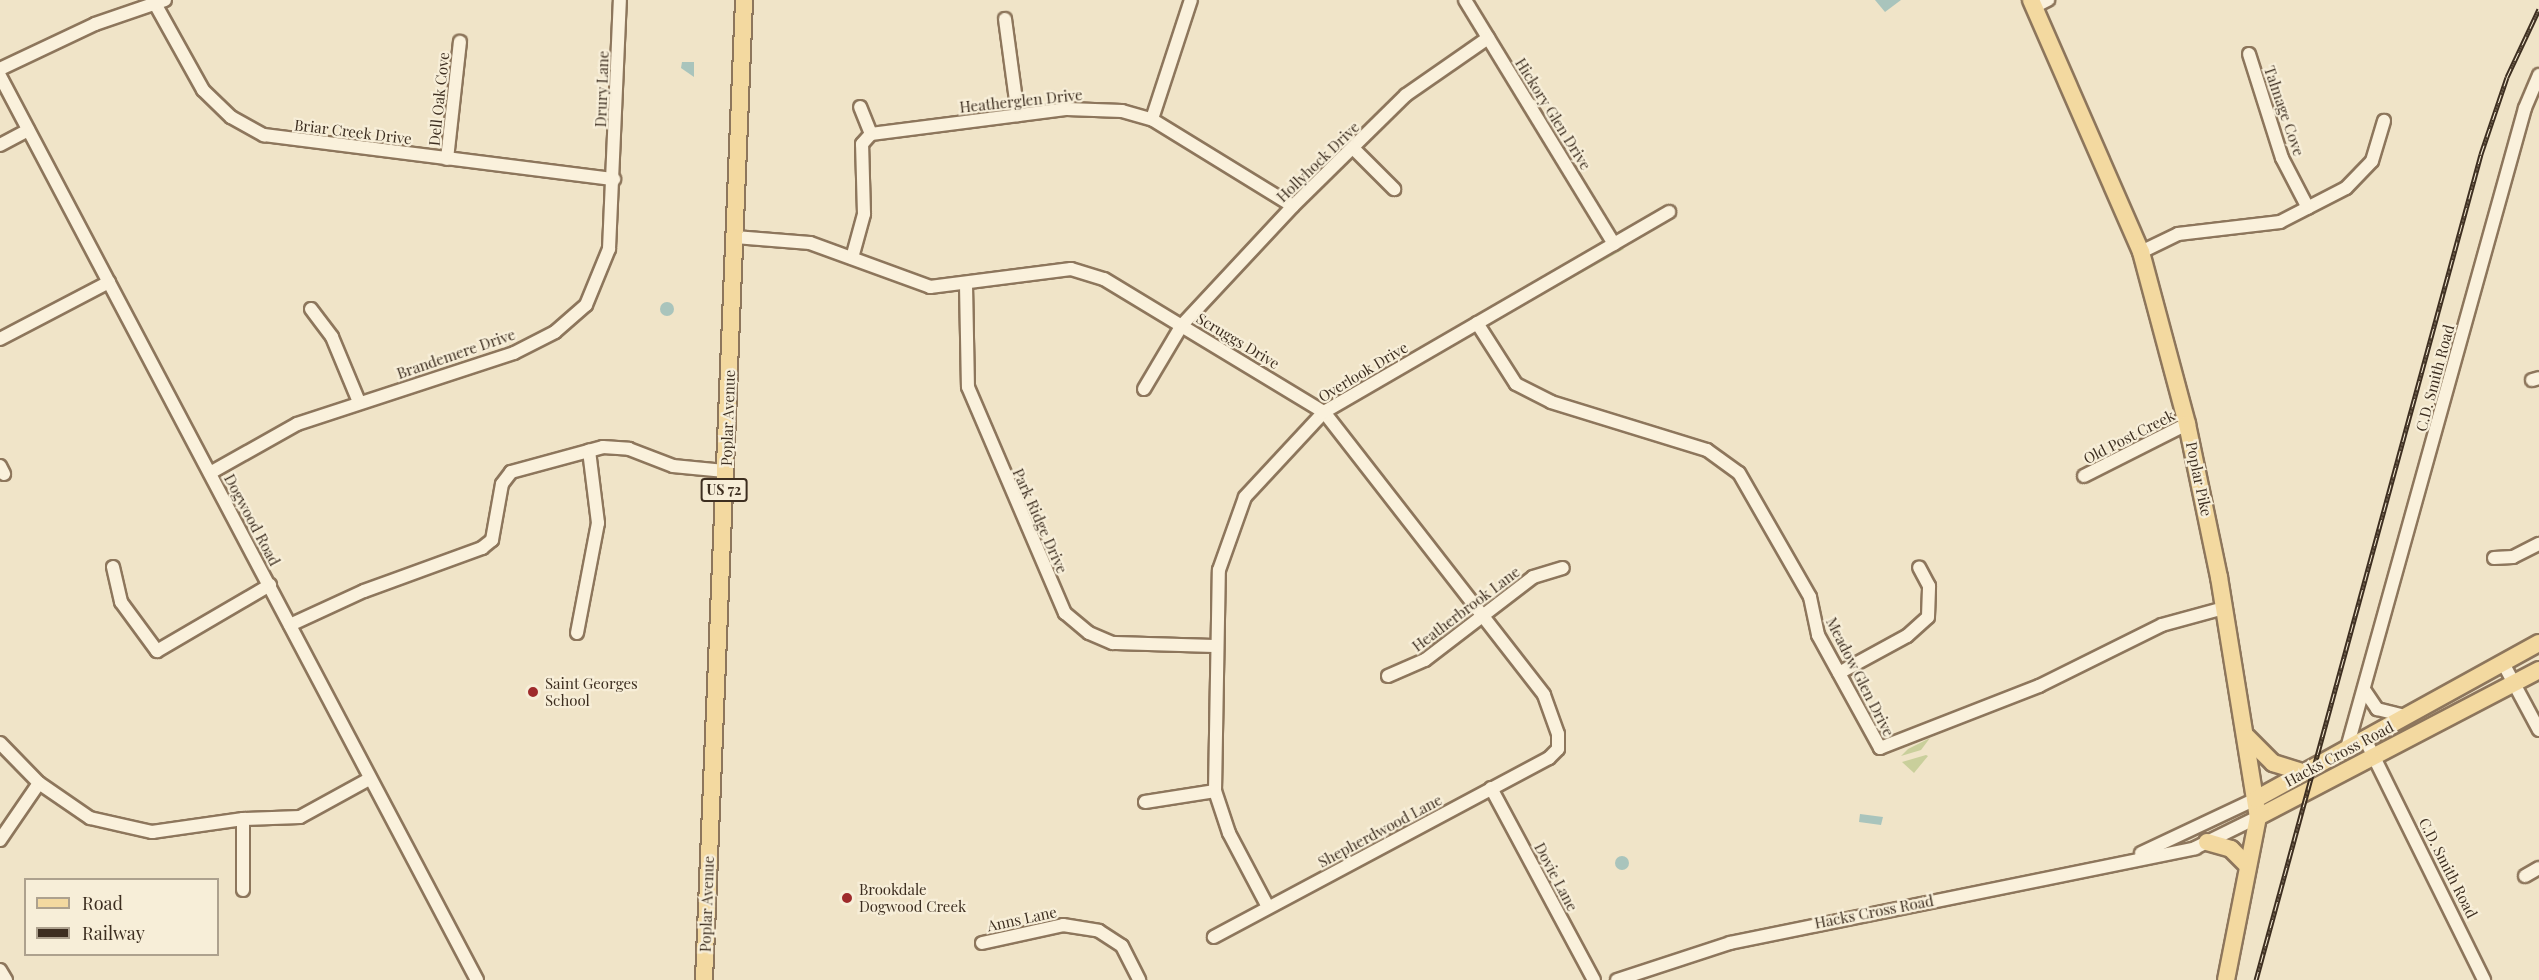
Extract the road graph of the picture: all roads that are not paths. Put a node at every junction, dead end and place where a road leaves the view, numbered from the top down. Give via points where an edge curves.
1 (620, 0) edge
2 (744, 0) edge
3 (1191, 0) edge
4 (1465, 0) edge
5 (157, 1) edge
6 (2038, 2) edge
7 (1005, 20) dead end
8 (1488, 38) junction
9 (460, 42) dead end
10 (2249, 54) dead end
11 (0, 69) edge
12 (2539, 75) edge
13 (0, 76) edge
14 (860, 107) dead end
15 (1018, 115) junction
16 (1152, 119) junction
17 (2384, 121) dead end
18 (28, 130) junction
19 (871, 134) junction
20 (0, 145) edge
21 (1354, 149) junction
22 (447, 159) junction
23 (614, 179) junction
24 (1394, 189) dead end
25 (1293, 206) junction
26 (2308, 208) junction
27 (1669, 212) dead end
28 (735, 237) junction
29 (1614, 244) junction
30 (2141, 252) junction
31 (852, 258) junction
32 (109, 282) junction
33 (966, 285) junction
34 (311, 309) dead end
35 (1477, 323) junction
36 (1182, 325) junction
37 (0, 339) edge
38 (1144, 389) dead end
39 (359, 402) junction
40 (1324, 412) junction
41 (2187, 423) junction
42 (589, 451) junction
43 (725, 471) junction
44 (210, 473) junction
45 (2084, 476) dead end
46 (2539, 544) edge
47 (2494, 558) dead end
48 (113, 567) dead end
49 (1919, 567) dead end
50 (1563, 568) dead end
51 (270, 585) junction
52 (2224, 608) junction
53 (1483, 614) junction
54 (290, 625) junction
55 (577, 633) dead end
56 (2539, 643) edge
57 (1216, 646) junction
58 (2503, 663) junction
59 (2539, 670) edge
60 (1839, 673) junction
61 (1388, 676) dead end
62 (2514, 683) junction
63 (2365, 691) junction
64 (2413, 715) junction
65 (2539, 730) edge
66 (2247, 736) junction
67 (2365, 739) junction
68 (0, 743) edge
69 (2347, 748) junction
70 (1558, 749) joint
71 (2374, 757) junction
72 (2303, 772) junction
73 (369, 779) junction
74 (39, 783) junction
75 (1491, 789) junction
76 (1215, 791) junction
77 (2256, 799) junction
78 (1145, 802) dead end
79 (2258, 817) junction
80 (243, 819) junction
81 (0, 840) edge
82 (2207, 842) junction
83 (2135, 856) junction
84 (2248, 866) junction
85 (2539, 868) edge
86 (2525, 876) dead end
87 (243, 890) dead end
88 (1268, 907) junction
89 (1214, 937) dead end
90 (982, 943) dead end
91 (0, 970) edge
92 (6, 980) edge
93 (477, 980) edge
94 (704, 980) edge
95 (1139, 980) edge
96 (1594, 980) edge
97 (1617, 980) edge
98 (2226, 980) edge
99 (2484, 980) edge

1 - 23 street, Drury Lane
2 - 28 main road, Poplar Avenue / US 72
3 - 16 street
4 - 8 street, Hickory Glen Drive
5 - 11 street via 70,34
5 - 22 street, Briar Creek Drive via 203,90 247,128 274,138
6 - 30 main road, Poplar Pike
7 - 15 street
8 - 21 street, Hollyhock Drive via 1406,95
8 - 29 street, Hickory Glen Drive
9 - 22 street, Dell Oak Cove
10 - 26 street, Talmage Cove via 2282,158
12 - 63 street, C.D. Smith Road via 2522,119
13 - 18 street, Dogwood Road
14 - 19 street
15 - 16 street, Heatherglen Drive via 1096,108
15 - 19 street, Heatherglen Drive
16 - 25 street, Heatherglen Drive
17 - 26 street via 2362,176
18 - 20 street
18 - 32 street, Dogwood Road
19 - 31 street via 862,144 864,214
21 - 24 street
21 - 25 street, Hollyhock Drive
22 - 23 street, Briar Creek Drive
23 - 39 street, Brandemere Drive via 609,249 586,305 555,332 514,353
25 - 36 street, Hollyhock Drive
26 - 30 street via 2280,222 2178,234
27 - 29 street, Overlook Drive
28 - 31 street, Scruggs Drive via 795,240
28 - 43 main road, Poplar Avenue / US 72
29 - 35 street, Overlook Drive
30 - 41 main road, Poplar Pike
31 - 33 street, Scruggs Drive via 930,287
32 - 37 street
32 - 44 street, Dogwood Road
33 - 36 street, Scruggs Drive via 1071,269 1104,279
33 - 57 street, Park Ridge Drive via 968,387 1065,613 1089,633 1113,643
34 - 39 street via 332,337
35 - 40 street, Overlook Drive
35 - 60 street, Meadow Glen Drive via 1516,384 1551,402 1707,450 1739,473 1810,597 1815,629
36 - 38 street, Hollyhock Drive
36 - 40 street, Scruggs Drive
39 - 44 street, Brandemere Drive via 297,424
40 - 53 street, Scruggs Drive
40 - 57 street, Overlook Drive via 1265,470 1240,506 1219,570
41 - 45 street, Old Post Creek
41 - 52 main road, Poplar Pike
42 - 43 street via 629,449 673,466
42 - 54 street via 512,472 502,484 492,540 482,548 364,591
42 - 55 street via 598,523
43 - 94 main road, Poplar Avenue / US 72
44 - 51 street, Dogwood Road
46 - 47 street via 2513,557
48 - 51 street via 121,602 157,651
49 - 60 street via 1929,586 1928,617 1907,636
50 - 53 street, Heatherbrook Lane via 1533,577
51 - 54 street, Dogwood Road
52 - 60 street, Meadow Glen Drive via 2162,625 2039,686 1883,748 1877,746
52 - 66 main road, Poplar Pike
53 - 61 street, Heatherbrook Lane via 1418,665
53 - 70 street, Scruggs Drive via 1544,695 1556,718
54 - 73 street, Dogwood Road
56 - 58 main road, Hacks Cross Road
57 - 76 street, Overlook Drive
58 - 62 street
58 - 64 main road, Hacks Cross Road
59 - 62 main road, Hacks Cross Road
62 - 65 street
62 - 71 main road, Hacks Cross Road
63 - 64 street via 2385,714
63 - 69 street, C.D. Smith Road
64 - 67 main road, Hacks Cross Road
66 - 72 main road via 2273,763
66 - 77 main road, Poplar Pike
67 - 69 main road, Hacks Cross Road
67 - 71 street, C.D. Smith Road
68 - 74 street
69 - 72 main road, Hacks Cross Road
70 - 75 street, Shepherdwood Lane
71 - 79 main road, Hacks Cross Road
71 - 99 street, C.D. Smith Road
72 - 77 main road, Hacks Cross Road
73 - 80 street via 300,817
73 - 93 street, Dogwood Road
74 - 80 street via 90,818 152,832
74 - 81 street
75 - 88 street, Shepherdwood Lane
75 - 96 street, Dovie Lane
76 - 78 street
76 - 88 street, Overlook Drive via 1229,833
77 - 79 main road, Poplar Pike
77 - 83 street, Hacks Cross Road
79 - 82 street, Hacks Cross Road
79 - 84 main road, Poplar Pike
80 - 87 street
82 - 83 street, Hacks Cross Road via 2164,855
82 - 84 main road via 2231,849
83 - 97 street, Hacks Cross Road via 1730,943
84 - 98 main road, Poplar Pike
85 - 86 street
88 - 89 street, Shepherdwood Lane
90 - 95 street, Anns Lane via 1071,925 1107,934 1128,957
91 - 92 street

